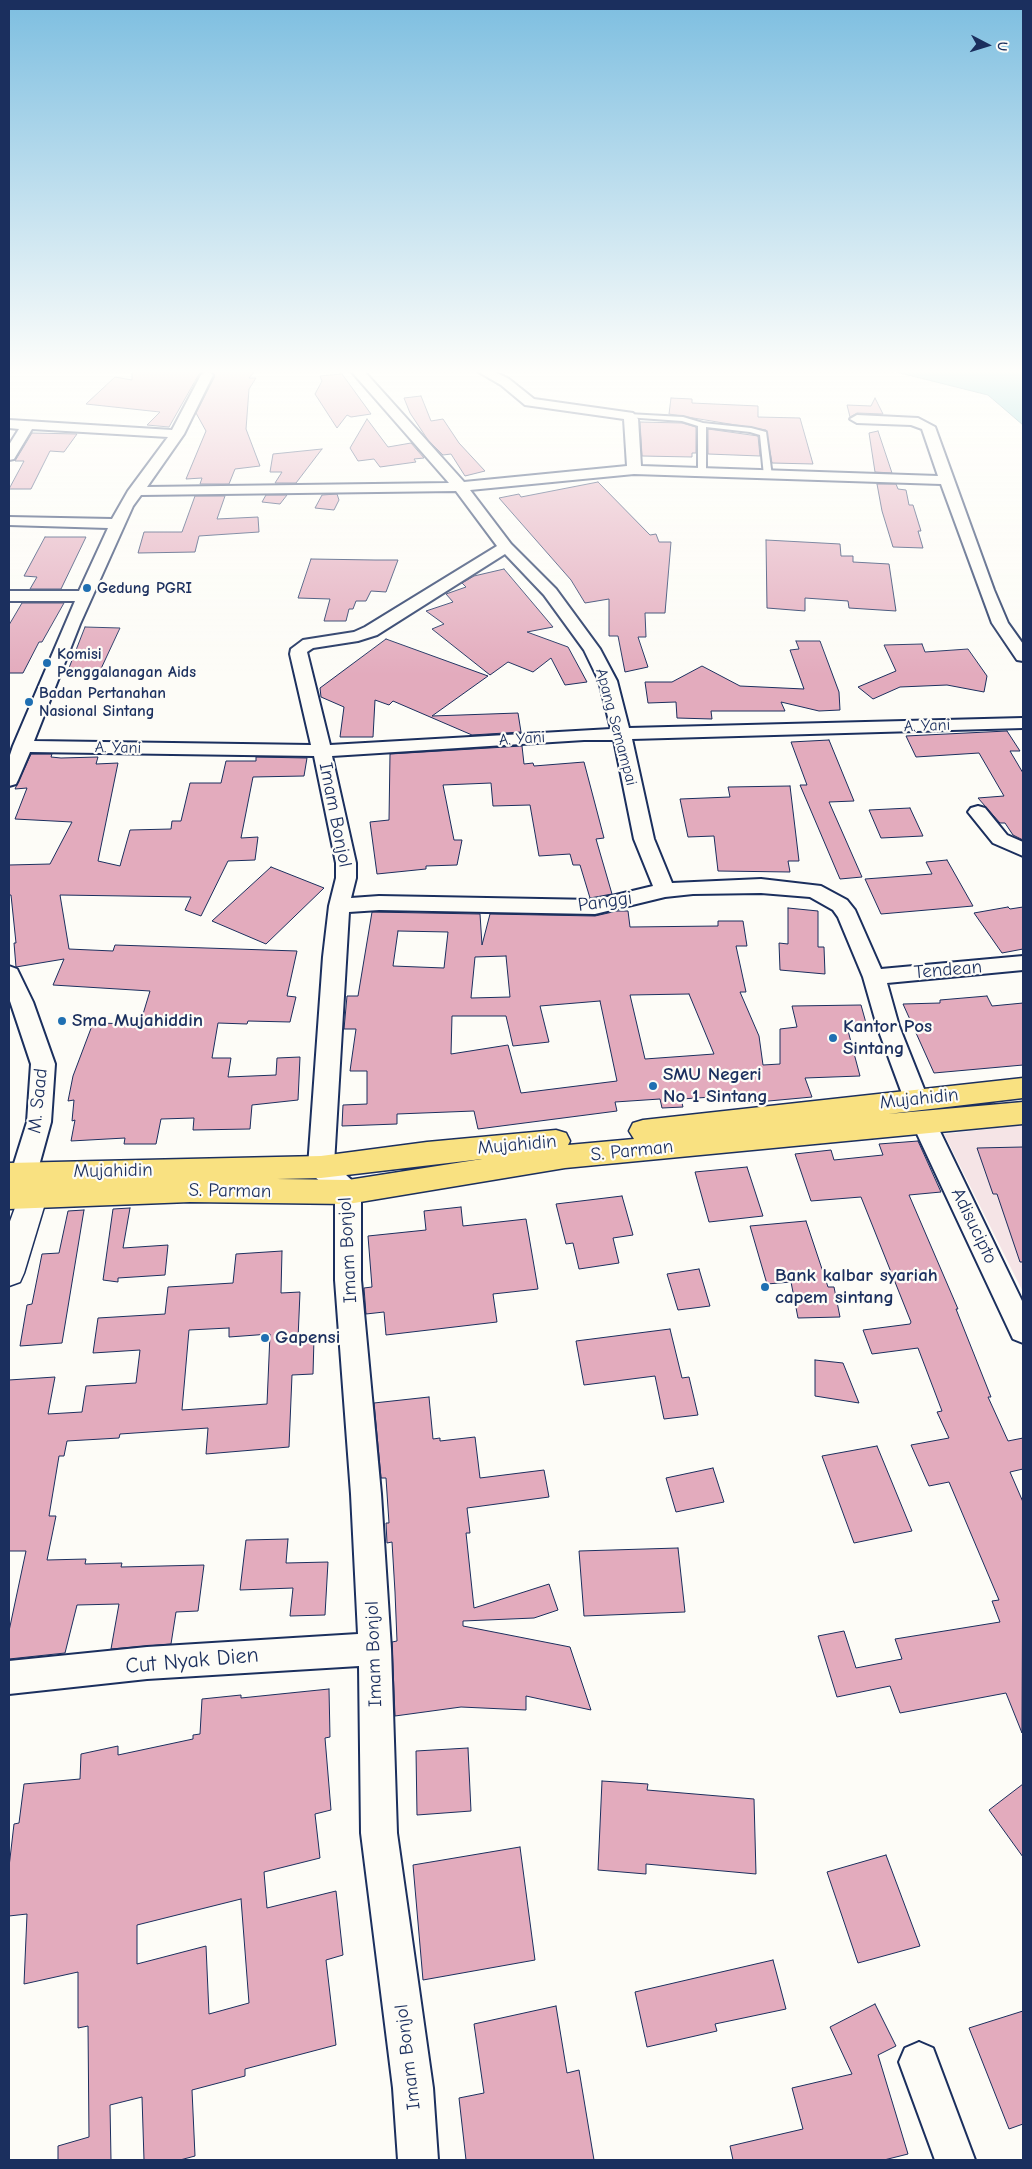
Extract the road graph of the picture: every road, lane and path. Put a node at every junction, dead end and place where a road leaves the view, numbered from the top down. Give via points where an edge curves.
1 (149, 472) edge
2 (447, 472) edge
3 (611, 472) edge
4 (684, 472) edge
5 (768, 472) edge
6 (943, 472) edge
7 (702, 473) joint
8 (768, 476) junction
9 (945, 480) junction
10 (460, 487) junction
11 (135, 491) junction
12 (9, 521) edge
13 (117, 524) junction
14 (506, 548) junction
15 (9, 596) edge
16 (85, 596) junction
17 (1023, 656) edge
18 (1023, 723) edge
19 (622, 735) junction
20 (19, 738) edge
21 (322, 751) junction
22 (9, 780) edge
23 (978, 812) dead end
24 (1023, 850) edge
25 (665, 890) junction
26 (339, 906) junction
27 (1023, 963) edge
28 (9, 974) edge
29 (874, 977) junction
30 (1023, 1088) edge
31 (919, 1110) junction
32 (1023, 1114) edge
33 (321, 1167) junction
34 (18, 1185) edge
35 (348, 1192) junction
36 (9, 1273) edge
37 (1023, 1331) edge
38 (375, 1649) junction
39 (9, 1678) edge
40 (919, 2062) dead end
41 (418, 2160) edge
42 (955, 2160) edge

1 - 11 street
2 - 10 street, Apang Semampai
3 - 10 street
4 - 7 street
5 - 8 lane
6 - 9 street
7 - 8 street
8 - 9 street
9 - 17 street via 996,615
10 - 11 street
10 - 14 street, Apang Semampai
11 - 13 street
12 - 13 street
13 - 16 street
14 - 19 street, Apang Semampai via 550,592 592,649 608,681
14 - 21 street, Imam Bonjol via 371,631 299,649 299,661
15 - 16 street
16 - 20 street
18 - 19 street, A. Yani
19 - 21 street, A. Yani
19 - 25 street, Apang Semampai via 644,839
20 - 21 street, A. Yani
20 - 22 street
21 - 26 street, Imam Bonjol via 346,863
23 - 24 street via 1000,839
25 - 26 street, Panggi via 595,907 379,903
25 - 29 street, Panggi via 761,886 814,891 840,905 854,928
26 - 33 street, Imam Bonjol
27 - 29 street, Tendean
28 - 34 street, M. Saad via 43,1064 39,1122
29 - 31 street, Adisucipto
30 - 31 main road, Mujahidin
31 - 32 main road, S. Parman
31 - 33 main road, Mujahidin
31 - 35 main road, S. Parman via 565,1157
31 - 37 street, Adisucipto
33 - 34 main road, Mujahidin
33 - 35 street, Imam Bonjol
34 - 35 main road, S. Parman
34 - 36 street, M. Saad
35 - 38 street, Imam Bonjol via 348,1280
38 - 39 street, Cut Nyak Dien via 147,1664
38 - 41 street, Imam Bonjol via 379,1833 413,2088
40 - 42 street

